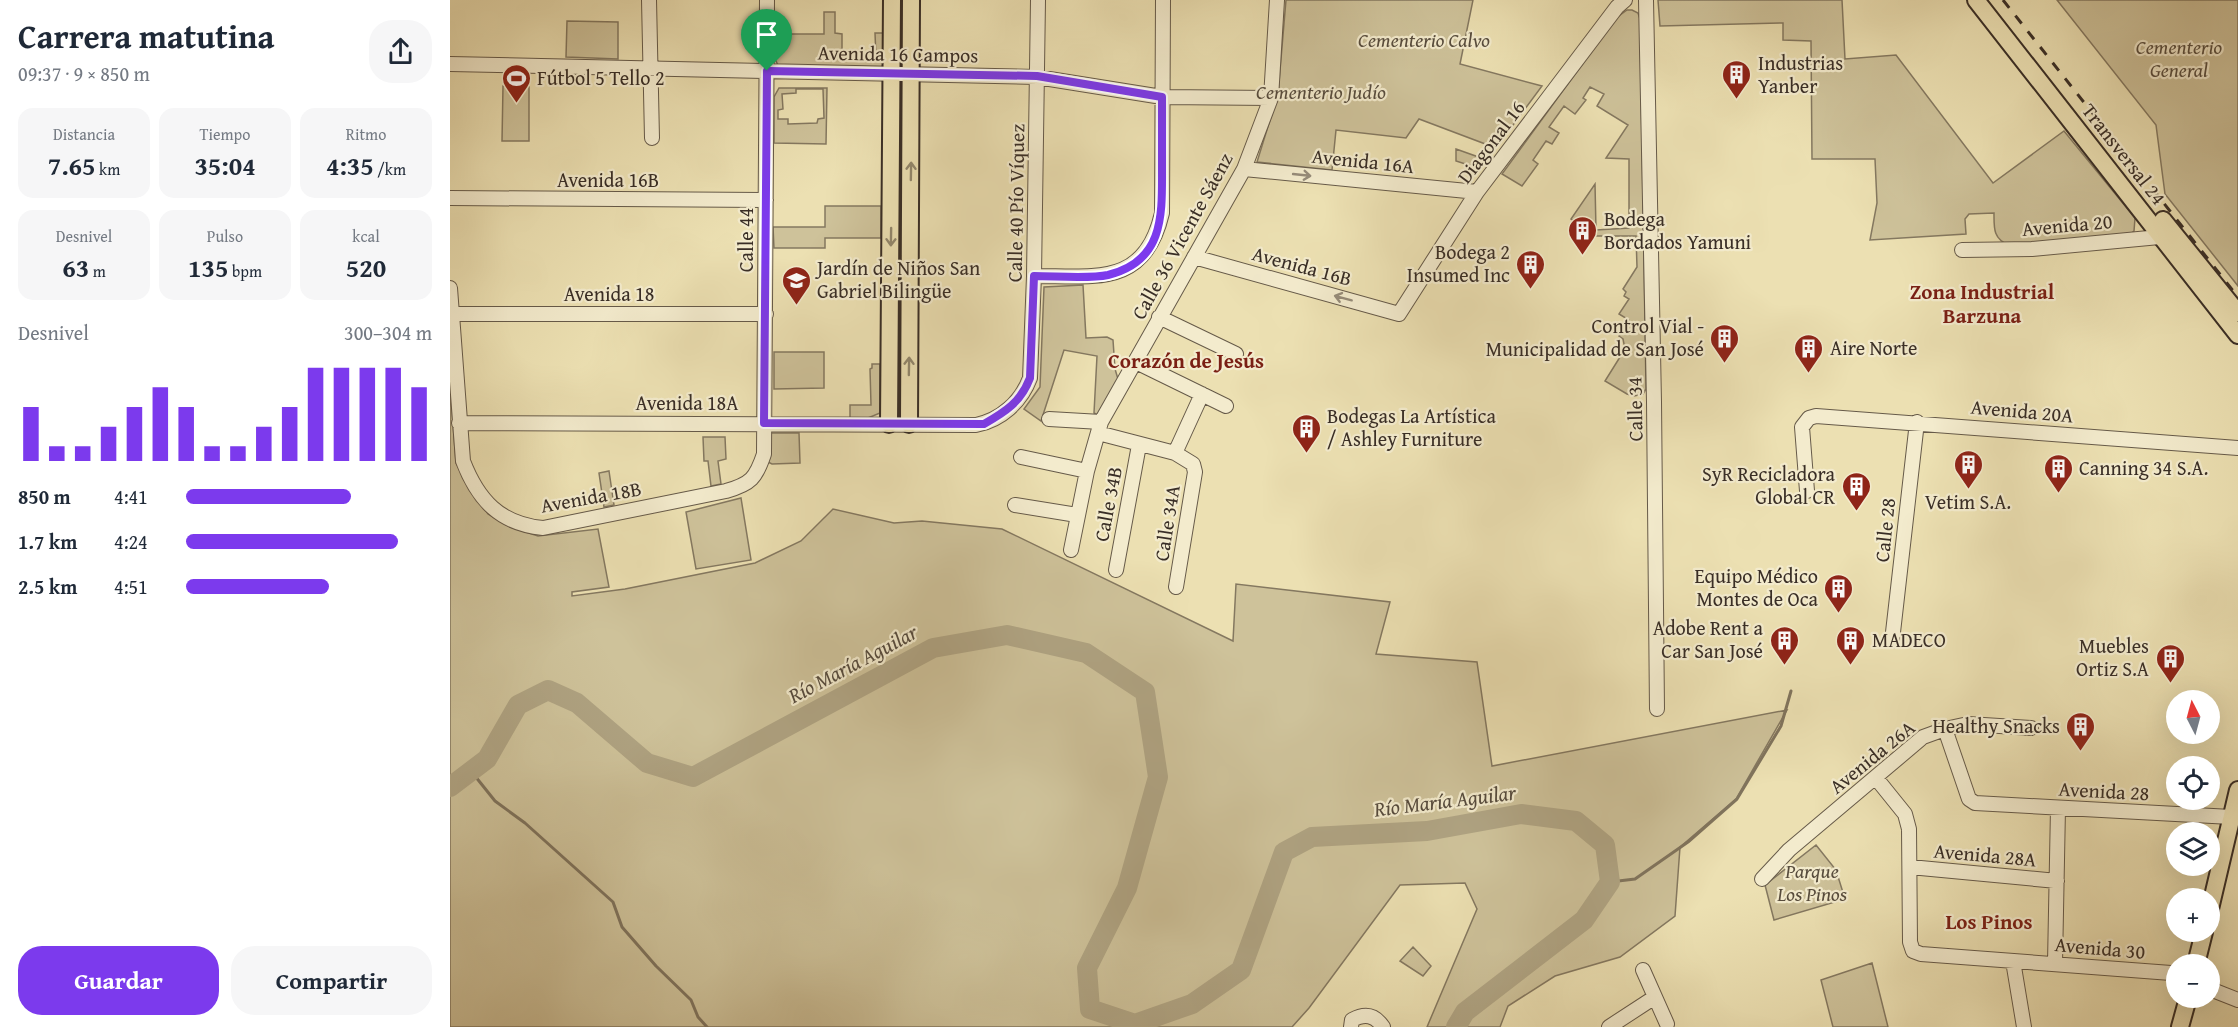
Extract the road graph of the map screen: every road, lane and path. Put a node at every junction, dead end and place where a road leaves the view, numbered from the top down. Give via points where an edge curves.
1 (649, 0) edge
2 (767, 0) edge
3 (892, 0) edge
4 (911, 0) edge
5 (1038, 0) edge
6 (1163, 0) edge
7 (1276, 0) edge
8 (1625, 0) edge
9 (1646, 0) edge
10 (1976, 0) edge
11 (1989, 0) edge
12 (450, 64) edge
13 (650, 68) junction
14 (767, 71) junction
15 (893, 74) junction
16 (912, 74) junction
17 (1037, 76) junction
18 (1162, 97) junction
19 (1271, 98) junction
20 (652, 138) dead end
21 (1244, 169) junction
22 (1477, 192) junction
23 (450, 198) edge
24 (766, 200) junction
25 (2168, 236) junction
26 (1962, 250) dead end
27 (1194, 257) junction
28 (1034, 276) junction
29 (450, 288) edge
30 (2238, 313) edge
31 (766, 314) junction
32 (1399, 314) joint
33 (1159, 317) junction
34 (451, 319) edge
35 (2238, 335) edge
36 (1236, 354) dead end
37 (1136, 362) junction
38 (1202, 394) junction
39 (1016, 403) joint
40 (1226, 406) dead end
41 (1049, 419) dead end
42 (1917, 422) junction
43 (459, 423) junction
44 (764, 423) junction
45 (889, 424) junction
46 (909, 424) junction
47 (1099, 428) junction
48 (1139, 444) junction
49 (2238, 448) edge
50 (1175, 453) junction
51 (1021, 457) dead end
52 (1087, 471) junction
53 (754, 478) joint
54 (1807, 491) dead end
55 (1015, 505) dead end
56 (1077, 515) junction
57 (1071, 550) dead end
58 (1116, 570) dead end
59 (1176, 587) dead end
60 (1892, 641) dead end
61 (1657, 709) dead end
62 (2031, 728) dead end
63 (1945, 729) junction
64 (1876, 778) junction
65 (2238, 790) edge
66 (2058, 808) junction
67 (2233, 826) edge
68 (1910, 867) junction
69 (1762, 879) dead end
70 (2057, 881) junction
71 (2216, 888) edge
72 (2013, 960) junction
73 (2055, 963) junction
74 (1643, 970) dead end
75 (2166, 973) edge
76 (2220, 994) edge
77 (1655, 997) junction
78 (2238, 1000) edge
79 (2186, 1008) edge
80 (1667, 1024) dead end
81 (1351, 1027) edge
82 (1383, 1027) edge
83 (1610, 1027) edge
84 (2024, 1027) edge
85 (2181, 1027) edge

1 - 13 street
2 - 14 street, Calle 44
3 - 15 main road
4 - 16 main road
5 - 17 street, Calle 40 Pío Víquez
6 - 18 street
7 - 19 street, Calle 36 Vicente Sáenz
8 - 22 street, Diagonal 16
9 - 61 street, Calle 34
10 - 25 main road, Transversal 24
11 - 25 main road, Transversal 24
12 - 13 street, Avenida 16 Campos
13 - 14 street, Avenida 16 Campos
13 - 20 street
14 - 15 street, Avenida 16 Campos
14 - 24 street, Calle 44
15 - 16 street, Avenida 16 Campos
15 -> 45 main road
16 - 17 street, Avenida 16 Campos
46 -> 16 main road
17 - 18 street, Avenida 16 Campos
17 - 28 street, Calle 40 Pío Víquez
18 - 19 street, Avenida 16 Campos
18 - 28 street via 1162,213 1154,242 1136,263 1124,270 1106,275
19 - 21 street, Calle 36 Vicente Sáenz
21 -> 22 street, Avenida 16A
21 - 27 street, Calle 36 Vicente Sáenz
22 - 32 street, Diagonal 16
23 - 24 street, Avenida 16B
24 - 31 street, Calle 44
25 - 26 street, Avenida 20 via 2032,249
25 - 30 main road, Transversal 24
25 - 35 main road, Transversal 24
32 -> 27 street, Avenida 16B
27 - 33 street, Calle 36 Vicente Sáenz
28 - 39 street, Calle 40 Pío Víquez via 1030,378
29 - 34 street, Avenida 18B
31 - 34 street, Avenida 18
31 - 44 street, Calle 44
33 - 36 street
33 - 37 street, Calle 36 Vicente Sáenz
34 - 43 street, Avenida 18B
37 - 38 street
37 - 47 street, Calle 36 Vicente Sáenz
38 - 40 street
38 - 50 street
39 - 46 street, Avenida 18A via 984,424
41 - 47 street
42 - 49 street, Avenida 20A
42 - 54 street, Avenida 20A via 1816,416 1805,422 1802,432
42 - 60 street, Calle 28
43 - 44 street, Avenida 18A
43 - 53 street, Avenida 18B via 463,461 481,496 495,510 529,526 543,528 726,491 744,486
44 - 45 street, Avenida 18A
44 - 53 street, Calle 44 via 764,454
45 - 46 street, Avenida 18A
47 - 48 street
47 - 52 street, Calle 36 Vicente Sáenz
48 - 50 street
48 - 58 street, Calle 34B
50 - 59 street, Calle 34A via 1193,464 1195,472
51 - 52 street
52 - 56 street, Calle 36 Vicente Sáenz
55 - 56 street
56 - 57 street, Calle 36 Vicente Sáenz
62 - 63 street, Avenida 26A via 1968,724
63 - 64 street, Avenida 26A via 1923,737
63 - 66 street, Avenida 28 via 1969,799 1975,803
64 - 68 street via 1905,814
64 - 69 street, Avenida 26A via 1789,850
65 - 67 main road
66 - 67 street, Avenida 28
66 - 70 street
67 - 71 main road
68 - 70 street, Avenida 28A
68 - 72 street, Avenida 30 via 1913,951
70 - 73 street
72 - 73 street, Avenida 30
72 - 84 street
73 - 75 street, Avenida 30
74 - 77 street
76 - 78 street
77 - 80 street
77 - 83 street
79 - 85 main road
81 - 82 street via 1352,1020 1371,1016

